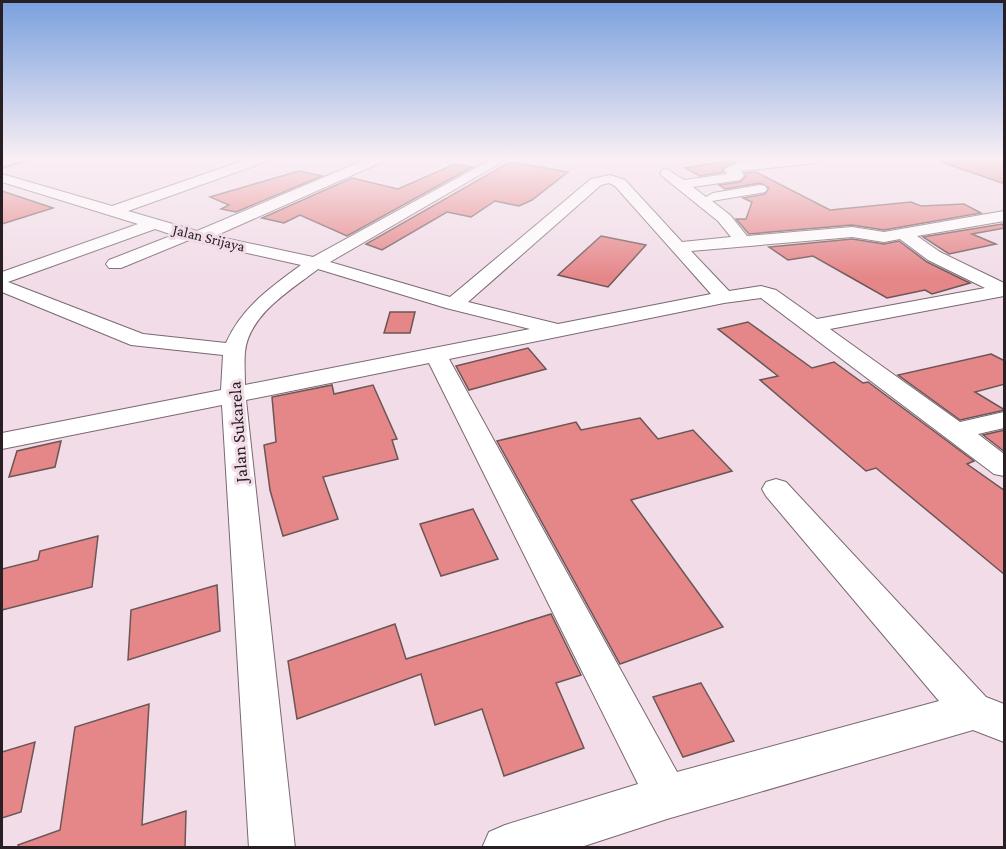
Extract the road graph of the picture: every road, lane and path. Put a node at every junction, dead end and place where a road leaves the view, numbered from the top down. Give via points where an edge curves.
1 (68, 199) edge
2 (149, 199) edge
3 (282, 199) edge
4 (430, 199) edge
5 (577, 199) edge
6 (634, 199) edge
7 (709, 199) edge
8 (702, 200) joint
9 (111, 212) junction
10 (1005, 216) edge
11 (154, 224) junction
12 (904, 234) junction
13 (193, 236) junction
14 (742, 240) junction
15 (678, 247) junction
16 (315, 263) junction
17 (115, 264) dead end
18 (2, 278) edge
19 (2, 286) edge
20 (1005, 290) edge
21 (724, 297) junction
22 (453, 304) junction
23 (814, 326) junction
24 (557, 330) junction
25 (234, 350) junction
26 (436, 356) junction
27 (233, 394) junction
28 (1005, 420) edge
29 (954, 432) junction
30 (2, 441) edge
31 (1005, 467) edge
32 (776, 489) dead end
33 (989, 717) edge
34 (667, 797) junction
35 (272, 848) edge
36 (505, 848) edge

1 - 9 street, Jalan Srijaya
2 - 9 street
3 - 13 street
4 - 16 street, Jalan Sukarela
5 - 22 street
6 - 15 street
7 - 8 street
8 - 14 street
9 - 11 street, Jalan Srijaya
10 - 12 street
11 - 13 street, Jalan Srijaya
11 - 18 street
12 - 14 street via 884,237 852,232
12 - 20 street via 934,256
13 - 16 street, Jalan Srijaya
13 - 17 street
14 - 15 street
15 - 21 street
16 - 22 street, Jalan Srijaya
16 - 25 street, Jalan Sukarela via 258,308 244,326
19 - 25 street via 139,340
20 - 23 street
21 - 23 street via 766,292
21 - 24 street
22 - 24 street, Jalan Srijaya
23 - 29 street
24 - 26 street
25 - 27 street, Jalan Sukarela
26 - 27 street
26 - 34 street
27 - 30 street
27 - 35 street, Jalan Sukarela
28 - 29 street
29 - 31 street
32 - 33 street
33 - 34 street
34 - 36 street

